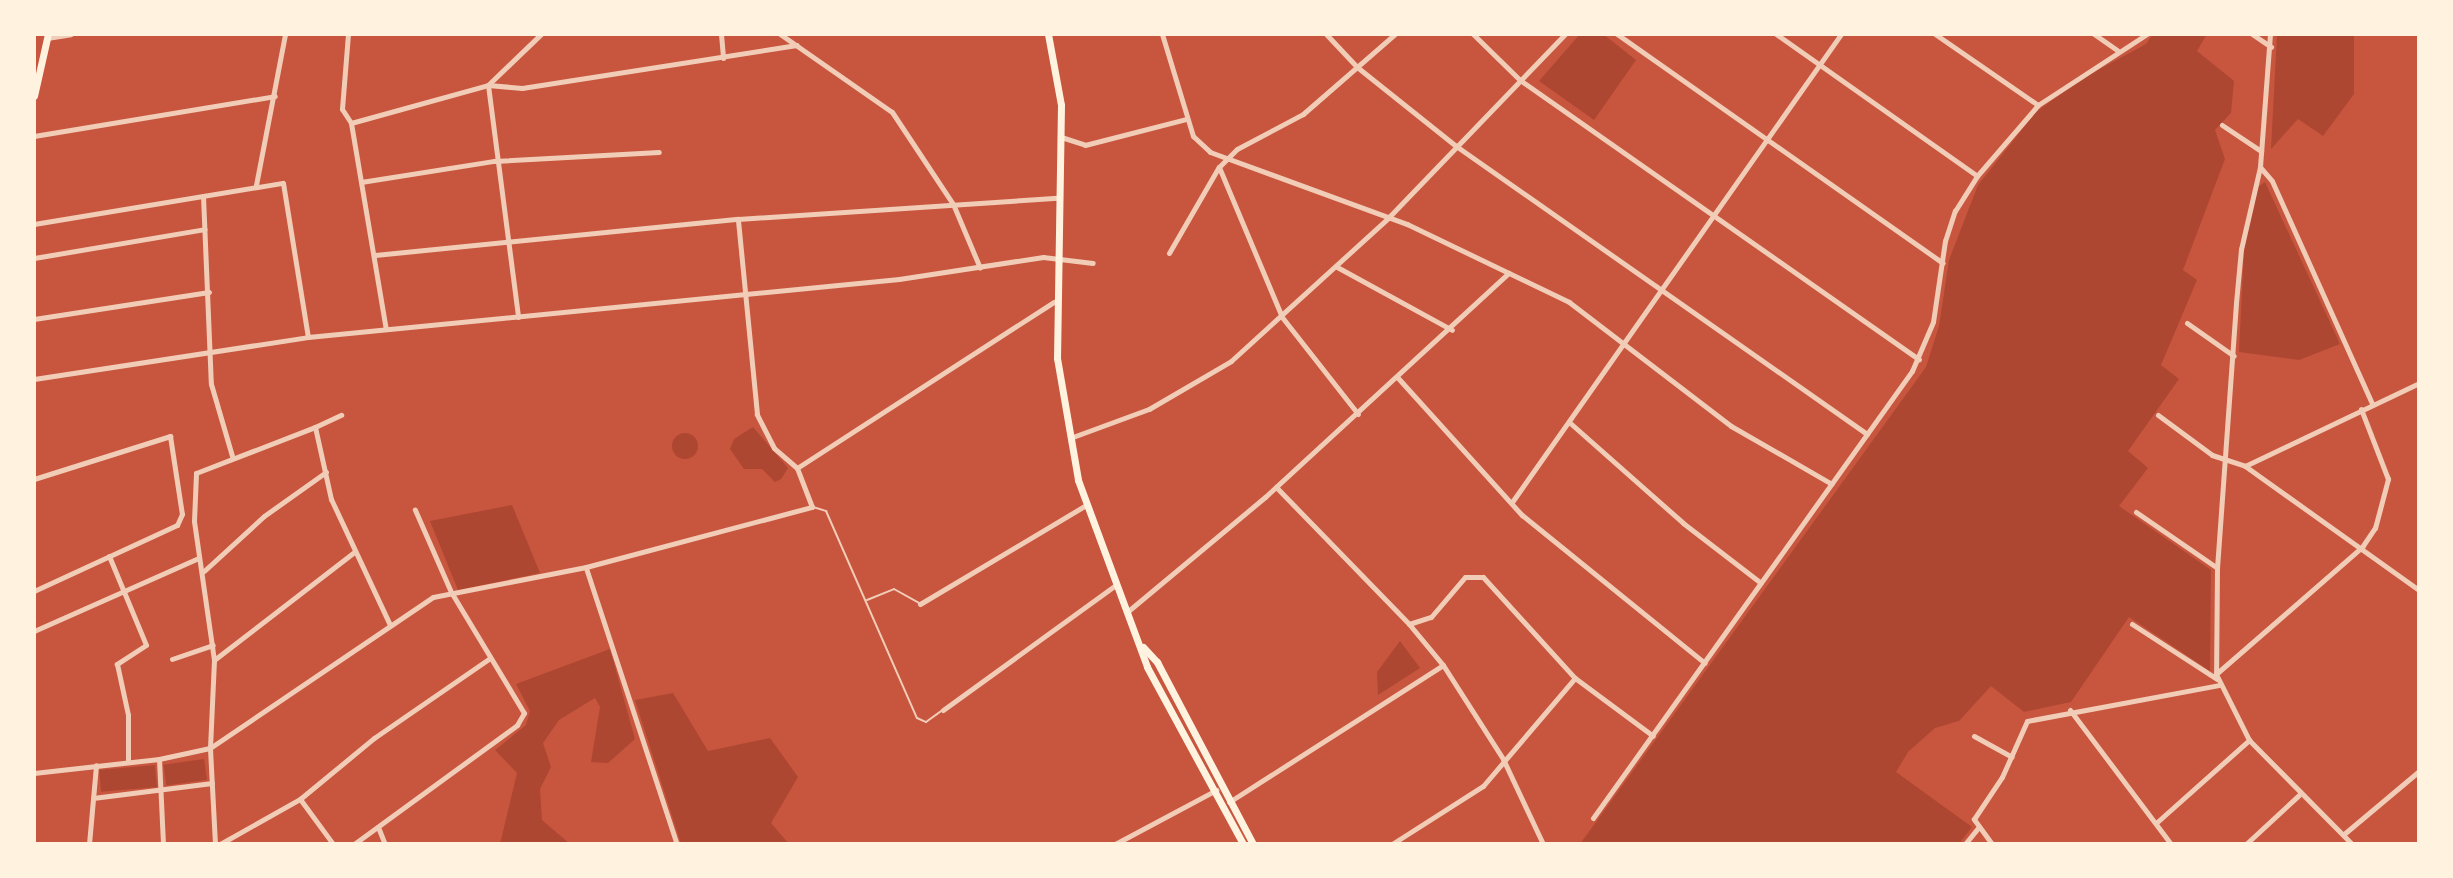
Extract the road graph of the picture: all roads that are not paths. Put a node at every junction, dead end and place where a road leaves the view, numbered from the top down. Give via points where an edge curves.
1 (71, 34) edge
2 (285, 34) edge
3 (348, 34) edge
4 (541, 34) edge
5 (721, 34) edge
6 (780, 34) edge
7 (1048, 34) edge
8 (1162, 34) edge
9 (1326, 34) edge
10 (1395, 34) edge
11 (1473, 34) edge
12 (1565, 34) edge
13 (1617, 34) edge
14 (1776, 34) edge
15 (1841, 34) edge
16 (1935, 34) edge
17 (2094, 34) edge
18 (2147, 34) edge
19 (2252, 34) edge
20 (2270, 34) edge
21 (48, 36) edge
22 (797, 45) junction
23 (2271, 47) junction
24 (2118, 51) junction
25 (723, 58) junction
26 (1820, 65) junction
27 (1357, 67) junction
28 (1520, 80) junction
29 (488, 85) junction
30 (34, 96) edge
31 (275, 96) junction
32 (2038, 105) junction
33 (1186, 119) junction
34 (351, 123) junction
35 (2222, 125) dead end
36 (34, 136) edge
37 (1061, 137) junction
38 (1766, 140) junction
39 (1456, 146) junction
40 (2261, 151) junction
41 (659, 152) dead end
42 (1225, 157) junction
43 (494, 161) junction
44 (1219, 167) junction
45 (2260, 167) junction
46 (1977, 176) junction
47 (361, 182) junction
48 (256, 185) junction
49 (203, 196) junction
50 (1057, 198) junction
51 (953, 204) junction
52 (1714, 215) junction
53 (1388, 218) junction
54 (738, 219) junction
55 (34, 224) edge
56 (205, 229) junction
57 (506, 241) junction
58 (1169, 253) dead end
59 (375, 255) junction
60 (1055, 256) junction
61 (34, 258) edge
62 (1093, 263) dead end
63 (1943, 263) junction
64 (1337, 267) junction
65 (980, 268) junction
66 (1509, 273) junction
67 (1662, 290) junction
68 (209, 292) junction
69 (744, 292) junction
70 (1054, 302) junction
71 (518, 317) junction
72 (1282, 317) junction
73 (34, 319) edge
74 (2187, 323) dead end
75 (386, 329) junction
76 (1452, 330) junction
77 (308, 337) junction
78 (1624, 342) junction
79 (212, 348) junction
80 (2234, 356) junction
81 (1919, 359) junction
82 (1398, 378) junction
83 (34, 379) edge
84 (2419, 383) edge
85 (2372, 404) junction
86 (2361, 409) junction
87 (1358, 414) junction
88 (341, 415) dead end
89 (2158, 415) dead end
90 (1569, 422) junction
91 (313, 426) junction
92 (1867, 434) junction
93 (1069, 439) junction
94 (232, 456) junction
95 (2223, 460) junction
96 (2245, 466) junction
97 (797, 468) junction
98 (326, 472) junction
99 (192, 478) junction
100 (34, 479) edge
101 (178, 482) junction
102 (1832, 484) junction
103 (1276, 487) junction
104 (1512, 502) junction
105 (1086, 505) junction
106 (812, 507) junction
107 (415, 510) dead end
108 (2136, 512) dead end
109 (2362, 547) junction
110 (354, 552) junction
111 (109, 556) junction
112 (199, 558) junction
113 (586, 567) junction
114 (2217, 568) junction
115 (204, 571) junction
116 (1761, 583) junction
117 (1114, 586) junction
118 (2419, 590) edge
119 (34, 591) edge
120 (451, 592) junction
121 (125, 593) junction
122 (866, 601) junction
123 (920, 604) joint
124 (1126, 613) junction
125 (1409, 624) junction
126 (2132, 624) dead end
127 (390, 625) junction
128 (34, 631) edge
129 (213, 645) junction
130 (1141, 645) junction
131 (490, 658) junction
132 (172, 659) dead end
133 (214, 660) junction
134 (1705, 663) junction
135 (1443, 665) junction
136 (1575, 678) junction
137 (2218, 680) junction
138 (943, 710) joint
139 (2070, 710) junction
140 (1653, 736) junction
141 (1974, 736) dead end
142 (2249, 740) junction
143 (210, 748) junction
144 (2012, 757) junction
145 (159, 759) junction
146 (1503, 759) junction
147 (128, 762) junction
148 (96, 765) junction
149 (2419, 771) edge
150 (34, 773) edge
151 (212, 783) junction
152 (1222, 787) junction
153 (161, 790) junction
154 (1213, 791) junction
155 (2299, 795) junction
156 (93, 798) junction
157 (300, 799) junction
158 (1230, 801) junction
159 (1221, 806) junction
160 (1593, 818) dead end
161 (2156, 823) junction
162 (378, 827) junction
163 (1979, 827) junction
164 (2344, 834) junction
165 (89, 844) edge
166 (163, 844) edge
167 (218, 844) edge
168 (333, 844) edge
169 (354, 844) edge
170 (385, 844) edge
171 (677, 844) edge
172 (1115, 844) edge
173 (1243, 844) edge
174 (1253, 844) edge
175 (1392, 844) edge
176 (1543, 844) edge
177 (1965, 844) edge
178 (1992, 844) edge
179 (2171, 844) edge
180 (2246, 844) edge
181 (2352, 844) edge

1 - 21 street
2 - 31 street
3 - 34 street via 342,109
4 - 29 street
5 - 25 street
6 - 22 street
7 - 37 main road via 1060,79
8 - 33 street
9 - 27 street
10 - 27 street
11 - 28 street
12 - 28 street
13 - 38 street
14 - 26 street
15 - 26 street
16 - 32 street
17 - 24 street
18 - 24 street
19 - 23 street
20 - 23 street
21 - 30 main road
22 - 25 street
22 - 51 street via 881,100
23 - 40 street
24 - 32 street
25 - 29 street via 522,88
26 - 38 street
26 - 46 street
27 - 39 street
27 - 42 street via 1303,114
28 - 39 street
28 - 52 street
29 - 34 street
29 - 43 street
31 - 36 street
31 - 48 street
32 - 46 street
33 - 37 street via 1085,145
33 - 42 street via 1193,136
34 - 47 street
35 - 40 street
37 - 50 main road
38 - 52 street
38 - 63 street
39 - 53 street
39 - 67 street
40 - 45 street
41 - 43 street
42 - 44 street
42 - 53 street
43 - 47 street
43 - 57 street
44 - 58 street
44 - 72 street
45 - 80 street via 2241,249
45 - 85 street via 2272,181
46 - 63 street via 1955,211
47 - 59 street
48 - 49 street
48 - 77 street via 283,183
49 - 55 street
49 - 56 street
50 - 51 street
50 - 60 main road
51 - 54 street
51 - 65 street
52 - 67 street
52 - 81 street
53 - 64 street
53 - 66 street
54 - 57 street
54 - 69 street
56 - 61 street
56 - 68 street
57 - 59 street
57 - 71 street
59 - 75 street
60 - 62 street
60 - 65 street
60 - 70 main road
63 - 81 street via 1933,322
64 - 72 street
64 - 76 street
65 - 69 street
66 - 76 street
66 - 78 street via 1569,302
67 - 78 street
67 - 92 street
68 - 73 street
68 - 79 street
69 - 71 street
69 - 97 street via 757,414 774,448
70 - 93 main road
70 - 97 street
71 - 75 street
72 - 87 street
72 - 93 street via 1231,361 1179,394
74 - 80 street
75 - 77 street
76 - 82 street
77 - 79 street
78 - 90 street
78 - 102 street via 1731,426
79 - 83 street
79 - 94 street via 211,384
80 - 95 street
81 - 92 street
82 - 87 street
82 - 104 street
84 - 85 street
85 - 86 street
86 - 96 street
86 - 109 street via 2389,490
87 - 103 street
88 - 91 street
89 - 95 street
90 - 104 street
90 - 116 street via 1683,523
91 - 94 street
91 - 98 street
92 - 102 street
93 - 105 main road
94 - 99 street via 203,467
95 - 96 street
95 - 114 street
96 - 109 street
97 - 106 street
98 - 110 street via 331,499
98 - 115 street via 264,516
99 - 101 street
99 - 112 street
100 - 101 street via 164,435 174,439
101 - 111 street via 181,520
102 - 116 street
103 - 124 street
103 - 125 street
104 - 134 street via 1598,581
105 - 117 main road
105 - 123 street
106 - 113 street
106 - 122 lane via 826,511
107 - 120 street
108 - 114 street
109 - 118 street
109 - 137 street
110 - 127 street
110 - 133 street
111 - 119 street
111 - 121 street
112 - 115 street
112 - 121 street
113 - 120 street
113 - 171 street
114 - 137 street
115 - 129 street
116 - 134 street
117 - 124 main road
117 - 138 street
120 - 127 street via 424,600
120 - 131 street
121 - 128 street
121 - 147 street via 146,648 117,664 128,715
122 - 123 lane via 894,589
122 - 138 lane via 917,718 926,722
124 - 130 main road
125 - 135 street
125 - 136 street via 1431,617 1465,577 1483,577
126 - 137 street
127 - 143 street
129 - 132 street
129 - 133 street
130 - 152 main road via 1157,662
130 - 154 main road via 1147,667
131 - 157 street via 374,738
131 - 162 street via 521,702 522,719
133 - 143 street
134 - 140 street
135 - 146 street
135 - 158 street
136 - 140 street
136 - 146 street
137 - 139 street
137 - 142 street
139 - 144 street via 2036,716 2023,727
139 - 161 street
140 - 160 street
141 - 144 street
142 - 155 street
142 - 161 street
143 - 145 street
143 - 151 street
144 - 163 street via 1974,819
145 - 147 street
145 - 153 street
146 - 175 street via 1473,794
146 - 176 street
147 - 148 street
148 - 150 street
148 - 156 street
149 - 164 street
151 - 153 street
151 - 167 street
152 - 154 street
152 - 158 main road
153 - 156 street
153 - 166 street
154 - 159 main road
154 - 172 street
155 - 164 street
155 - 180 street
156 - 165 street
157 - 167 street
157 - 168 street
158 - 159 street
158 - 174 main road
159 - 173 main road
161 - 179 street
162 - 169 street
162 - 170 street
163 - 177 street
163 - 178 street
164 - 181 street

